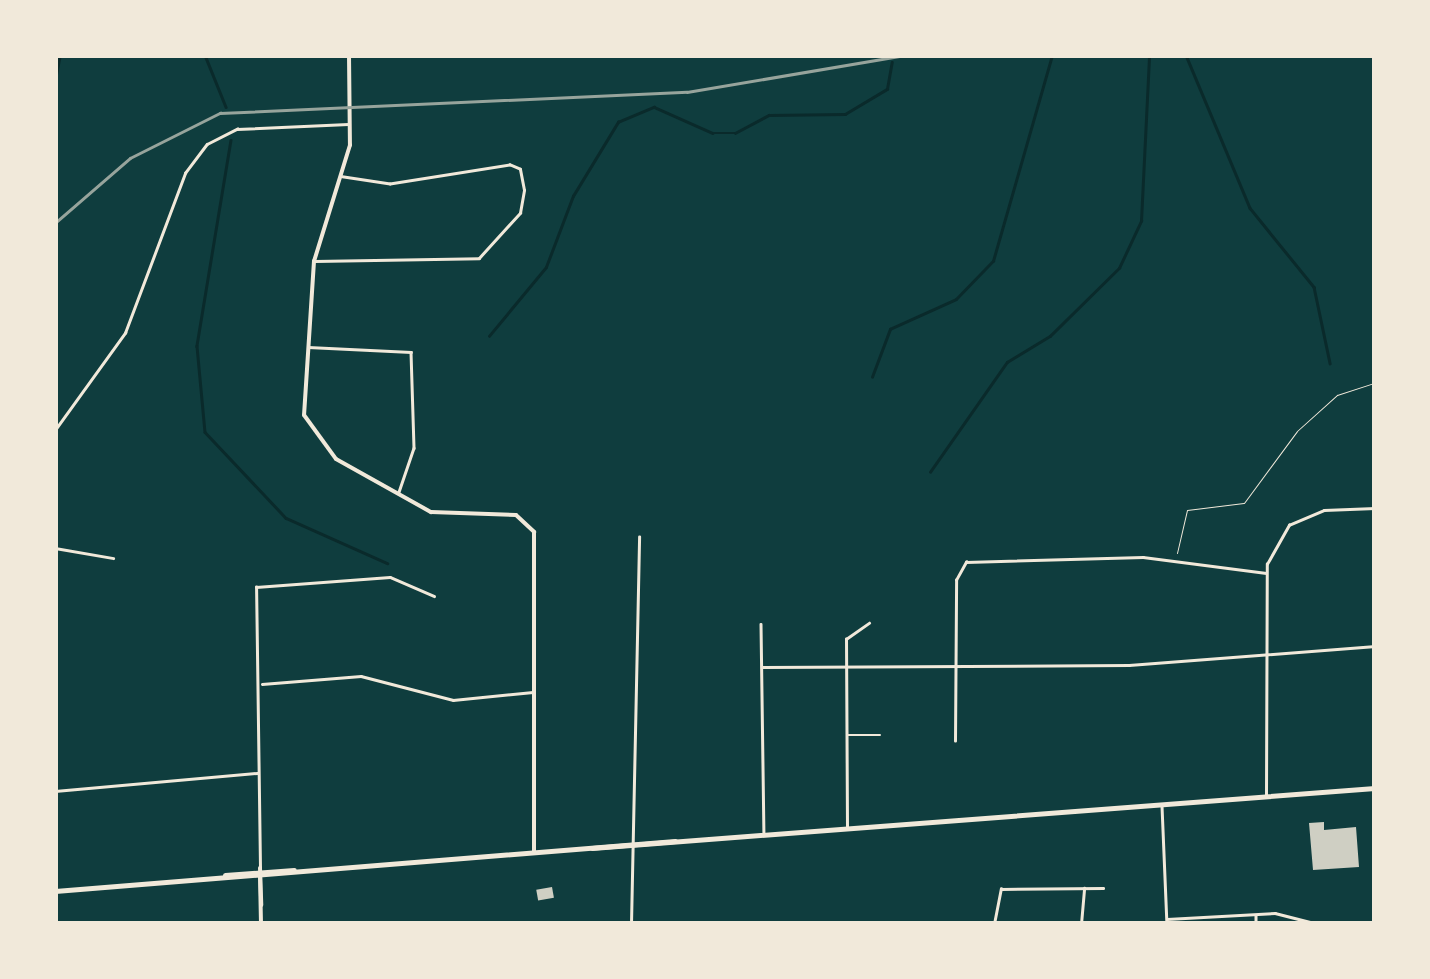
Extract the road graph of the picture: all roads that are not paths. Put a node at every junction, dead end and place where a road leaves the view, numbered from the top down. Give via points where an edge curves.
1 (348, 55) edge
2 (350, 124) junction
3 (343, 177) junction
4 (314, 260) junction
5 (307, 347) junction
6 (55, 430) edge
7 (398, 493) junction
8 (1375, 508) edge
9 (639, 538) dead end
10 (55, 548) edge
11 (113, 558) dead end
12 (1266, 573) junction
13 (434, 596) dead end
14 (869, 623) dead end
15 (760, 624) dead end
16 (1375, 646) edge
17 (1265, 654) junction
18 (846, 666) junction
19 (763, 667) junction
20 (958, 667) junction
21 (261, 685) junction
22 (535, 692) junction
23 (846, 735) junction
24 (880, 735) dead end
25 (955, 741) dead end
26 (258, 773) junction
27 (1375, 788) edge
28 (55, 791) edge
29 (1266, 796) junction
30 (1162, 803) junction
31 (847, 829) junction
32 (764, 836) junction
33 (635, 844) junction
34 (534, 853) junction
35 (260, 872) junction
36 (1084, 887) junction
37 (1103, 888) dead end
38 (55, 891) edge
39 (1256, 914) junction
40 (1167, 922) edge
41 (262, 924) edge
42 (631, 924) edge
43 (994, 924) edge
44 (1081, 924) edge
45 (1256, 924) edge
46 (1318, 924) edge

1 - 2 street
2 - 3 street
2 - 6 street via 237,129 206,144 185,174 125,334
3 - 4 street
3 - 4 street via 390,184 510,165 520,169 524,190 520,213 478,258
4 - 5 street
5 - 7 street via 308,429 336,460
5 - 7 street via 411,352 414,448
7 - 22 street via 444,518 526,519 534,532
8 - 12 street via 1324,510 1290,525
9 - 33 street
10 - 11 street
12 - 17 street
12 - 20 street via 1175,561 966,562 956,580
13 - 21 street via 390,577 256,587
14 - 18 street via 847,636
15 - 19 street
16 - 17 street
17 - 20 street
17 - 29 street
18 - 19 street
18 - 20 street
18 - 23 street
19 - 32 street
20 - 25 street
21 - 22 street via 362,676 453,700
21 - 26 street
22 - 34 street
23 - 24 street
23 - 31 street
26 - 28 street
26 - 35 street
27 - 29 main road
29 - 30 main road
30 - 31 main road
30 - 40 street
31 - 32 main road
32 - 33 main road
33 - 34 main road
33 - 42 street
34 - 35 main road
35 - 38 main road
35 - 41 street
36 - 37 street
36 - 43 street via 1001,889
36 - 44 street
39 - 40 street
39 - 45 street
39 - 46 street

